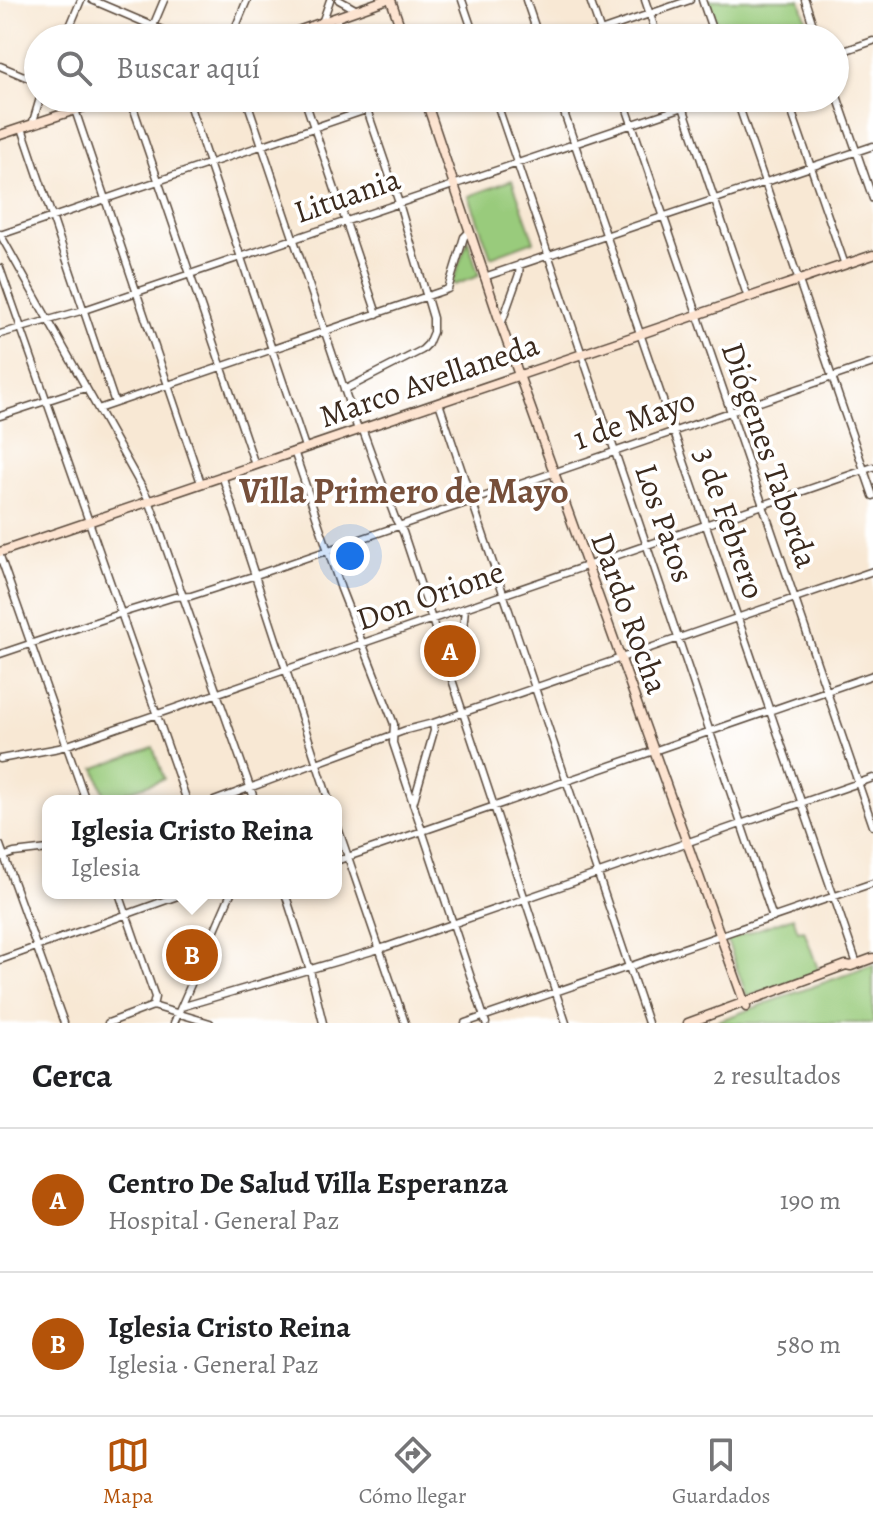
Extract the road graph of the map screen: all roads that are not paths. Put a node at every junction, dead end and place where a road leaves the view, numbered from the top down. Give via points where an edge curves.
1 (81, 0) edge
2 (92, 0) edge
3 (164, 0) edge
4 (247, 0) edge
5 (330, 0) edge
6 (339, 0) edge
7 (385, 0) edge
8 (391, 0) edge
9 (462, 0) edge
10 (526, 0) edge
11 (590, 0) edge
12 (645, 0) edge
13 (690, 0) edge
14 (702, 0) edge
15 (805, 0) edge
16 (357, 10) junction
17 (650, 15) junction
18 (336, 18) junction
19 (322, 23) junction
20 (71, 24) edge
21 (149, 24) edge
22 (155, 24) edge
23 (237, 24) edge
24 (319, 24) edge
25 (338, 24) edge
26 (399, 24) edge
27 (470, 24) edge
28 (534, 24) edge
29 (598, 24) edge
30 (628, 24) edge
31 (653, 24) edge
32 (710, 24) edge
33 (813, 24) edge
34 (873, 41) edge
35 (849, 49) edge
36 (0, 66) edge
37 (24, 76) edge
38 (34, 112) edge
39 (69, 112) edge
40 (76, 112) edge
41 (135, 112) edge
42 (192, 112) edge
43 (251, 112) edge
44 (309, 112) edge
45 (360, 112) edge
46 (367, 112) edge
47 (430, 112) edge
48 (500, 112) edge
49 (564, 112) edge
50 (627, 112) edge
51 (668, 112) edge
52 (685, 112) edge
53 (741, 112) edge
54 (792, 112) edge
55 (843, 112) edge
56 (631, 124) junction
57 (27, 126) junction
58 (314, 128) junction
59 (0, 135) edge
60 (574, 144) junction
61 (262, 145) junction
62 (873, 146) edge
63 (857, 152) junction
64 (210, 163) junction
65 (517, 163) junction
66 (810, 168) junction
67 (157, 181) junction
68 (766, 182) junction
69 (454, 185) junction
70 (105, 198) junction
71 (714, 199) junction
72 (873, 199) edge
73 (399, 203) junction
74 (52, 217) junction
75 (663, 217) junction
76 (346, 221) junction
77 (469, 232) junction
78 (0, 234) edge
79 (605, 237) junction
80 (293, 239) junction
81 (11, 255) junction
82 (873, 255) edge
83 (549, 256) junction
84 (241, 257) junction
85 (0, 259) edge
86 (520, 264) junction
87 (845, 265) junction
88 (0, 268) edge
89 (188, 275) junction
90 (484, 277) junction
91 (799, 281) junction
92 (137, 292) junction
93 (428, 296) junction
94 (748, 298) junction
95 (84, 310) junction
96 (377, 314) junction
97 (696, 315) junction
98 (47, 321) junction
99 (501, 325) junction
100 (21, 327) junction
101 (325, 331) junction
102 (0, 334) edge
103 (639, 335) junction
104 (273, 349) junction
105 (582, 354) junction
106 (873, 363) edge
107 (220, 367) junction
108 (519, 376) junction
109 (832, 377) junction
110 (168, 385) junction
111 (85, 388) junction
112 (344, 390) junction
113 (47, 400) junction
114 (115, 403) junction
115 (439, 403) junction
116 (98, 409) junction
117 (730, 412) junction
118 (0, 416) edge
119 (360, 429) junction
120 (673, 432) junction
121 (305, 447) junction
122 (294, 451) junction
123 (615, 452) junction
124 (255, 465) junction
125 (873, 467) edge
126 (864, 470) junction
127 (553, 472) junction
128 (222, 475) junction
129 (201, 483) junction
130 (873, 496) edge
131 (149, 500) junction
132 (473, 501) junction
133 (763, 506) junction
134 (89, 521) junction
135 (400, 526) junction
136 (706, 526) junction
137 (647, 545) junction
138 (328, 550) junction
139 (0, 554) edge
140 (587, 565) junction
141 (873, 571) edge
142 (256, 575) junction
143 (503, 595) junction
144 (183, 597) junction
145 (793, 598) junction
146 (465, 608) junction
147 (122, 613) junction
148 (738, 617) junction
149 (431, 619) junction
150 (680, 638) junction
151 (364, 643) junction
152 (30, 644) junction
153 (0, 654) edge
154 (621, 657) junction
155 (448, 669) junction
156 (287, 670) junction
157 (873, 675) edge
158 (535, 688) junction
159 (826, 691) junction
160 (216, 694) junction
161 (770, 710) junction
162 (462, 712) junction
163 (157, 715) junction
164 (433, 723) junction
165 (711, 730) junction
166 (394, 735) junction
167 (66, 746) junction
168 (653, 750) junction
169 (0, 759) edge
170 (317, 763) junction
171 (873, 778) edge
172 (566, 781) junction
173 (858, 783) junction
174 (250, 787) junction
175 (84, 795) edge
176 (185, 795) edge
177 (229, 795) edge
178 (253, 795) edge
179 (327, 795) edge
180 (801, 802) junction
181 (413, 804) junction
182 (493, 805) junction
183 (742, 823) junction
184 (873, 826) edge
185 (421, 831) junction
186 (342, 841) edge
187 (687, 841) junction
188 (0, 845) edge
189 (42, 850) edge
190 (2, 857) edge
191 (347, 857) junction
192 (342, 859) edge
193 (597, 873) junction
194 (873, 883) edge
195 (833, 896) junction
196 (121, 899) edge
197 (169, 899) edge
198 (228, 899) edge
199 (287, 899) edge
200 (526, 899) junction
201 (126, 914) junction
202 (773, 918) junction
203 (453, 924) junction
204 (720, 936) junction
205 (37, 947) junction
206 (380, 949) junction
207 (873, 958) edge
208 (0, 960) edge
209 (854, 965) junction
210 (629, 967) junction
211 (310, 970) junction
212 (556, 993) junction
213 (745, 1005) junction
214 (153, 1006) junction
215 (178, 1017) edge
216 (485, 1020) edge
217 (64, 1023) edge
218 (108, 1023) edge
219 (210, 1023) edge
220 (323, 1023) edge
221 (405, 1023) edge
222 (465, 1023) edge
223 (566, 1023) edge
224 (648, 1023) edge
225 (688, 1023) edge
226 (701, 1023) edge

1 - 20 street
2 - 21 street
3 - 22 street
4 - 23 street
5 - 19 street
6 - 16 street
7 - 16 street
8 - 26 street
9 - 27 street
10 - 28 street
11 - 29 street
12 - 17 street
13 - 17 street
14 - 32 street
15 - 33 street
16 - 18 street
17 - 30 street
17 - 31 street
18 - 19 street
18 - 25 street
19 - 24 street
34 - 35 street
36 - 37 street
38 - 57 street
39 - 57 street
40 - 70 street
41 - 67 street
42 - 64 street
43 - 61 street
44 - 58 street
45 - 58 street
46 - 73 street
47 - 69 street, Dardo Rocha
48 - 65 street, Los Patos
49 - 60 street, 3 de Febrero
50 - 56 street, Diógenes Taborda
51 - 56 street, Lituania
52 - 71 street
53 - 68 street
54 - 66 street
55 - 63 street
56 - 60 street, Lituania
56 - 75 street, Diógenes Taborda
57 - 59 street
57 - 74 street
58 - 61 street
58 - 76 street
60 - 65 street, Lituania
60 - 79 street, 3 de Febrero
61 - 64 street
61 - 80 street
62 - 63 street
63 - 66 street
63 - 72 street
64 - 67 street
64 - 84 street
65 - 69 street, Lituania
65 - 83 street, Los Patos
66 - 68 street
66 - 87 street
67 - 70 street
67 - 89 street
68 - 71 street
68 - 91 street
69 - 73 street, Lituania
69 - 77 street, Dardo Rocha
70 - 74 street
70 - 92 street
71 - 75 street
71 - 94 street
73 - 76 street, Lituania
73 - 93 street
74 - 78 street
74 - 95 street
75 - 79 street
75 - 97 street, Diógenes Taborda
76 - 80 street, Lituania
76 - 96 street
77 - 90 street, Dardo Rocha
77 - 93 street via 448,289
78 - 81 street
79 - 83 street
79 - 103 street, 3 de Febrero
80 - 84 street, Lituania
80 - 101 street
81 - 85 street
81 - 98 street
82 - 87 street, Marco Avellaneda
83 - 86 street
83 - 105 street, Los Patos
84 - 89 street, Lituania
84 - 104 street
86 - 90 street
86 - 99 street
87 - 91 street, Marco Avellaneda
88 - 100 street
89 - 92 street, Lituania
89 - 107 street
90 - 99 street, Dardo Rocha
91 - 94 street, Marco Avellaneda
91 - 109 street
92 - 95 street, Lituania
92 - 110 street
93 - 96 street
93 - 112 street via 434,325 426,347
94 - 97 street, Marco Avellaneda
95 - 98 street, Lituania
95 - 114 street
96 - 101 street
97 - 103 street, Marco Avellaneda
97 - 117 street, Diógenes Taborda
98 - 100 street, Lituania
98 - 111 street
99 - 108 street, Dardo Rocha
100 - 102 street, Lituania
100 - 113 street
101 - 104 street
101 - 112 street
103 - 105 street, Marco Avellaneda
103 - 120 street, 3 de Febrero
104 - 107 street
104 - 121 street
105 - 108 street, Marco Avellaneda
105 - 123 street, Los Patos
106 - 109 street, 1 de Mayo
107 - 110 street
107 - 124 street
108 - 115 street, Marco Avellaneda
108 - 127 street, Dardo Rocha
109 - 117 street, 1 de Mayo
109 - 126 street
110 - 114 street
110 - 129 street
111 - 113 street
111 - 116 street
112 - 119 street
113 - 118 street
113 - 134 street
114 - 116 street
115 - 119 street, Marco Avellaneda
115 - 132 street
116 - 131 street
117 - 120 street, 1 de Mayo
117 - 133 street, Diógenes Taborda
119 - 121 street, Marco Avellaneda
119 - 135 street
120 - 123 street, 1 de Mayo
120 - 136 street, 3 de Febrero
121 - 122 street, Marco Avellaneda
122 - 124 street, Marco Avellaneda
122 - 138 street
123 - 127 street, 1 de Mayo
123 - 137 street, Los Patos
124 - 128 street, Marco Avellaneda
125 - 126 street, Don Orione
126 - 130 street
126 - 133 street, Don Orione
127 - 132 street, 1 de Mayo
127 - 140 street, Dardo Rocha
128 - 129 street, Marco Avellaneda
128 - 142 street
129 - 131 street, Marco Avellaneda
131 - 134 street, Marco Avellaneda
131 - 144 street
132 - 135 street, 1 de Mayo
132 - 143 street
133 - 136 street, Don Orione
133 - 145 street, Diógenes Taborda
134 - 139 street, Marco Avellaneda
134 - 147 street
135 - 138 street, 1 de Mayo
135 - 149 street
136 - 137 street, Don Orione
136 - 148 street, 3 de Febrero
137 - 140 street, Don Orione
137 - 150 street, Los Patos
138 - 142 street, 1 de Mayo
138 - 151 street
139 - 152 street
140 - 143 street, Don Orione
140 - 154 street, Dardo Rocha
141 - 145 street
142 - 144 street, 1 de Mayo
142 - 156 street
143 - 146 street, Don Orione
143 - 158 street
144 - 147 street, 1 de Mayo
144 - 160 street
145 - 148 street
145 - 159 street, Diógenes Taborda
146 - 149 street, Don Orione
146 - 155 street via 463,631
147 - 152 street, 1 de Mayo
147 - 163 street
148 - 150 street
148 - 161 street, 3 de Febrero
149 - 151 street, Don Orione
149 - 155 street
150 - 154 street
150 - 165 street, Los Patos
151 - 156 street, Don Orione
151 - 166 street
152 - 153 street, 1 de Mayo
152 - 167 street
154 - 158 street
154 - 168 street, Dardo Rocha
155 - 162 street
156 - 160 street, Don Orione
156 - 170 street
157 - 159 street
158 - 162 street
158 - 172 street
159 - 161 street
159 - 173 street, Diógenes Taborda
160 - 163 street, Don Orione
160 - 174 street
161 - 165 street
161 - 180 street, 3 de Febrero
162 - 164 street
162 - 182 street
163 - 167 street, Don Orione
163 - 176 street
164 - 166 street
164 - 181 street
165 - 168 street
165 - 183 street, Los Patos
166 - 170 street
166 - 181 street
167 - 169 street, Don Orione
167 - 175 street
168 - 172 street
168 - 187 street, Dardo Rocha
170 - 174 street
170 - 179 street
171 - 173 street
172 - 182 street
172 - 193 street
173 - 180 street
173 - 184 street, Diógenes Taborda
174 - 177 street
174 - 178 street
180 - 183 street
180 - 195 street, 3 de Febrero
181 - 185 street
182 - 185 street
182 - 200 street
183 - 187 street
183 - 202 street, Los Patos
185 - 191 street
185 - 203 street
186 - 191 street
187 - 193 street
187 - 204 street, Dardo Rocha
188 - 190 street
189 - 190 street
190 - 205 street
191 - 192 street
191 - 206 street
193 - 200 street
193 - 210 street
194 - 195 street
195 - 202 street
195 - 209 street, 3 de Febrero
196 - 201 street
197 - 201 street
198 - 215 street
199 - 211 street
200 - 203 street
200 - 212 street
201 - 205 street
201 - 214 street via 155,997
202 - 204 street
203 - 206 street
203 - 216 street
204 - 210 street
204 - 213 street, Dardo Rocha
205 - 208 street
205 - 217 street
206 - 211 street
206 - 221 street
207 - 209 street
209 - 213 street
210 - 212 street
210 - 224 street
211 - 215 street
211 - 220 street
212 - 216 street
212 - 223 street
213 - 225 street
213 - 226 street
214 - 215 street
214 - 218 street
215 - 219 street
216 - 222 street

